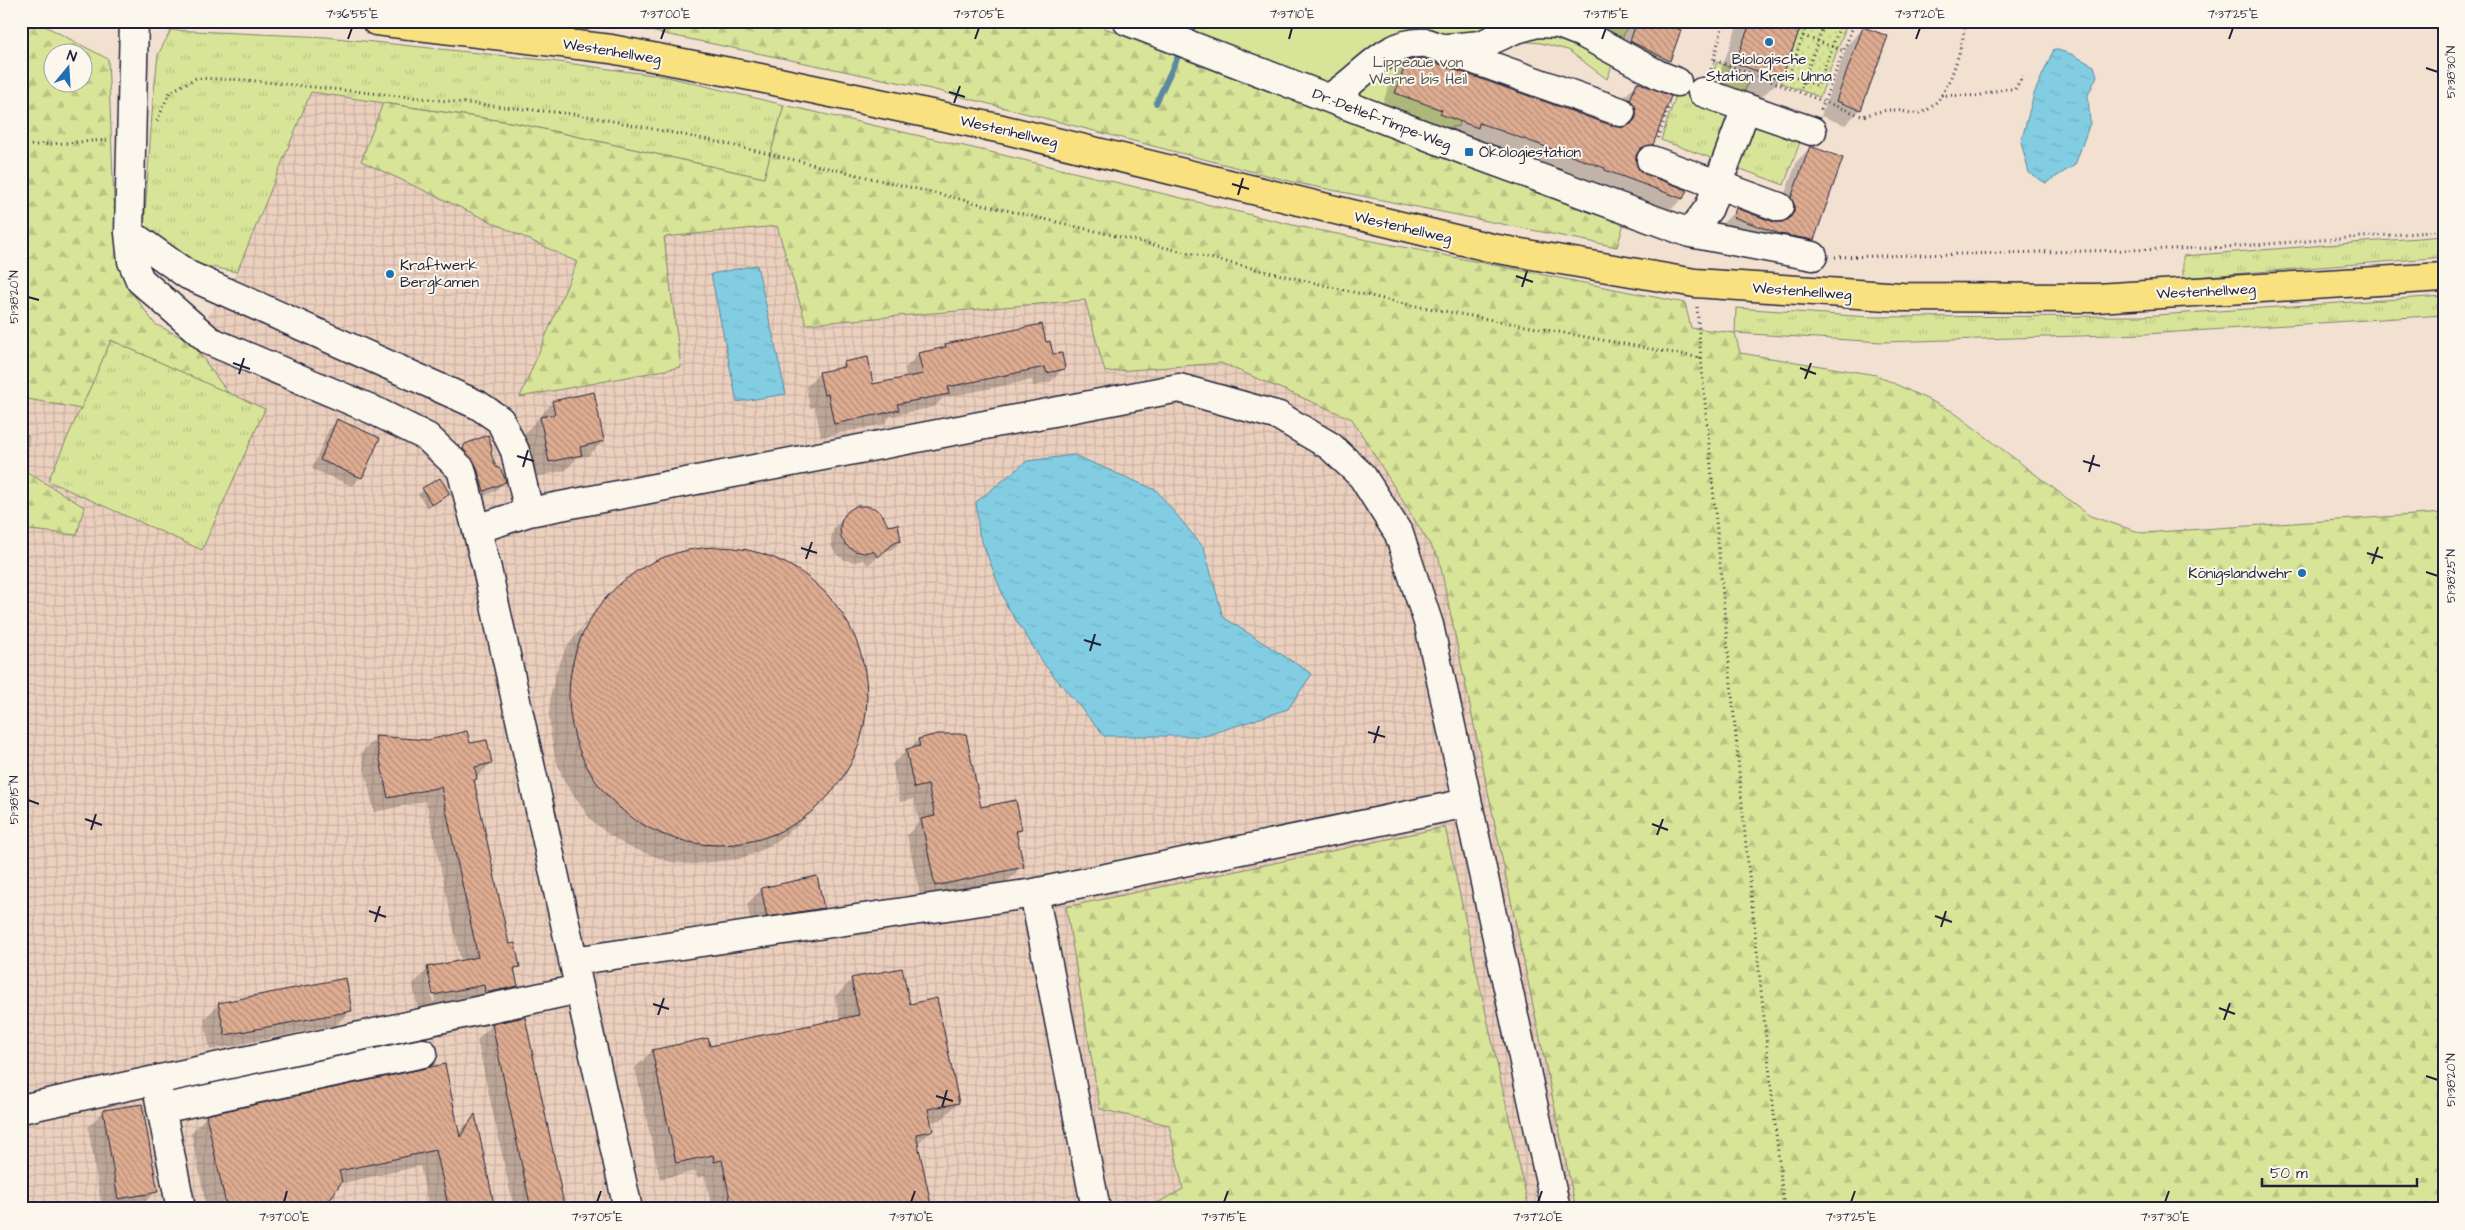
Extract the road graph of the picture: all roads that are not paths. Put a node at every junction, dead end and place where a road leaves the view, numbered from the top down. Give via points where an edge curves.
1 (134, 21) edge
2 (376, 21) edge
3 (1127, 21) edge
4 (1438, 48) junction
5 (1678, 82) dead end
6 (1702, 92) dead end
7 (1329, 98) junction
8 (1746, 108) junction
9 (1621, 112) dead end
10 (1812, 132) road end
11 (1650, 160) dead end
12 (1717, 184) junction
13 (1779, 207) dead end
14 (1690, 233) junction
15 (129, 234) junction
16 (1813, 256) road end
17 (2444, 277) edge
18 (529, 512) junction
19 (477, 529) junction
20 (1467, 803) junction
21 (1034, 893) junction
22 (573, 961) junction
23 (579, 989) junction
24 (424, 1053) dead end
25 (155, 1081) junction
26 (161, 1109) junction
27 (21, 1110) edge
28 (181, 1209) edge
29 (628, 1209) edge
30 (1096, 1209) edge
31 (1556, 1209) edge

1 - 15 lane
2 - 17 main road, Westenhellweg via 611,49 760,78 1002,129 1492,248 1695,283 1902,297 2096,298
3 - 7 lane, Dr.-Detlef-Timpe-Weg
4 - 5 lane via 1481,45 1537,23 1558,24
4 - 7 lane via 1419,42 1389,51 1363,70 1346,89
4 - 9 lane
6 - 8 lane
7 - 14 lane, Dr.-Detlef-Timpe-Weg
8 - 10 lane
8 - 12 lane
11 - 12 lane
12 - 13 lane
12 - 14 lane via 1709,208
14 - 16 lane, Dr.-Detlef-Timpe-Weg
15 - 18 lane via 188,274 478,405 500,420 515,451
15 - 19 lane via 132,261 140,280 210,340 371,408 427,438 461,469
18 - 19 lane
18 - 20 lane via 1179,388 1279,416 1330,446 1362,476 1399,534 1429,625
19 - 22 lane
20 - 21 lane
20 - 31 lane
21 - 22 lane
21 - 30 lane
22 - 23 lane
23 - 25 lane
23 - 29 lane
24 - 26 lane
25 - 26 lane
25 - 27 lane
26 - 28 lane

